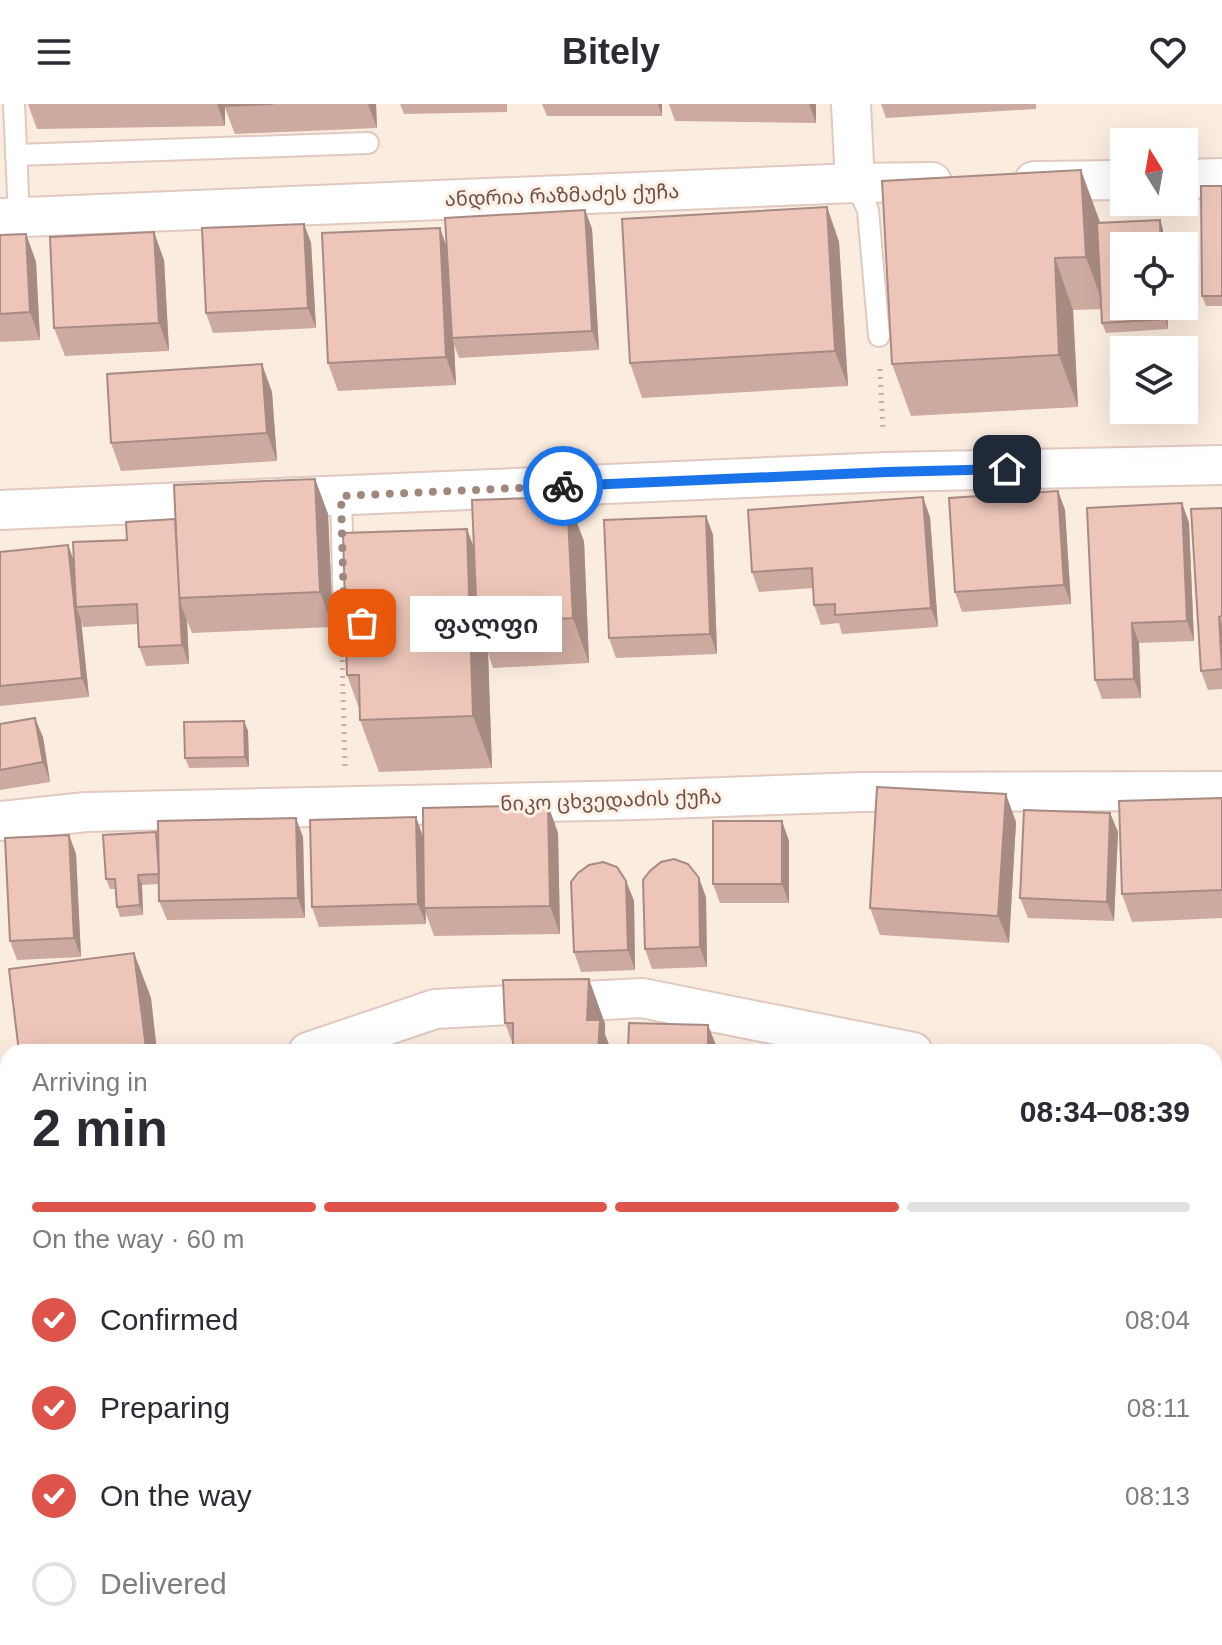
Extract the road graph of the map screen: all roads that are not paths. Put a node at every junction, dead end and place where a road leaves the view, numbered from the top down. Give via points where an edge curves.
1 (14, 104) edge
2 (851, 104) edge
3 (368, 143) dead end
4 (11, 164) edge
5 (1222, 178) edge
6 (1198, 179) edge
7 (1110, 180) edge
8 (855, 183) junction
9 (9, 218) edge
10 (879, 336) road end
11 (1222, 465) edge
12 (341, 496) junction
13 (0, 510) edge
14 (362, 623) edge
15 (1222, 791) edge
16 (0, 821) edge
17 (332, 1044) edge
18 (873, 1044) edge

1 - 4 lane
2 - 8 street
3 - 4 lane
4 - 9 lane
5 - 6 street
7 - 8 street, ანდრია რაზმაძეს ქუჩა
8 - 9 street, ანდრია რაზმაძეს ქუჩა
8 - 10 lane via 868,210
11 - 12 street via 887,472
12 - 13 street
12 - 14 lane via 344,611 351,621
15 - 16 street, ნიკო ცხვედაძის ქუჩა via 861,792 86,812
17 - 18 street via 435,1009 642,998

